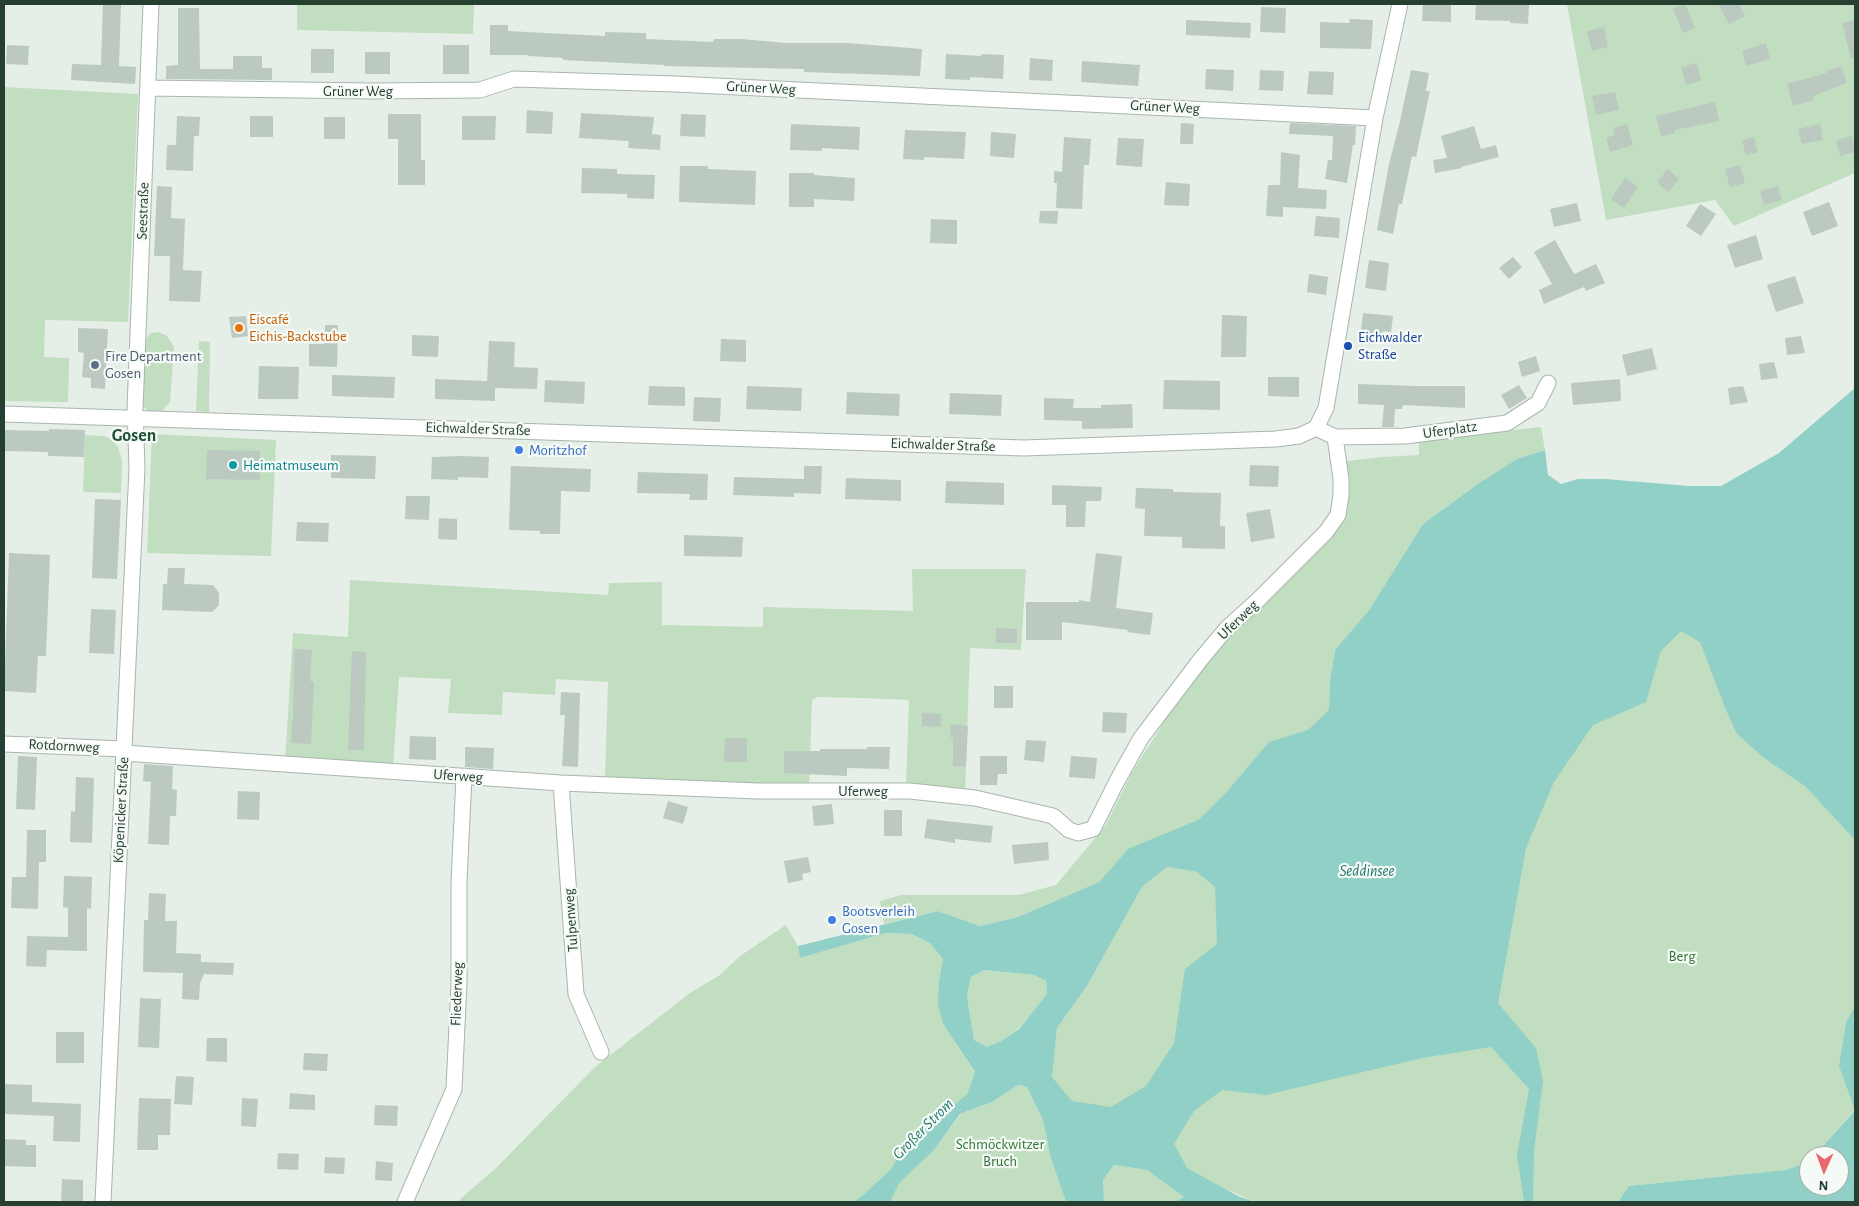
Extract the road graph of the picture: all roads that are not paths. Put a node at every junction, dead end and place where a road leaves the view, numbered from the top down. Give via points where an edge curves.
1 (151, 4) edge
2 (1400, 4) edge
3 (148, 88) junction
4 (1375, 118) junction
5 (1548, 383) dead end
6 (4, 414) edge
7 (135, 418) junction
8 (1316, 428) junction
9 (1335, 437) junction
10 (4, 744) edge
11 (124, 751) junction
12 (464, 776) junction
13 (561, 783) junction
14 (601, 1052) dead end
15 (103, 1202) edge
16 (405, 1202) edge

1 - 3 street, Seestraße
2 - 4 street
3 - 4 street, Grüner Weg via 480,90 514,79
3 - 7 street, Seestraße
4 - 8 street via 1326,408
5 - 9 street, Uferplatz via 1538,403 1507,422 1405,436
6 - 7 street, Eichwalder Straße
7 - 8 street, Eichwalder Straße via 1024,448 1276,439 1299,436
7 - 11 street, Köpenicker Straße via 137,468
8 - 9 street
9 - 13 street, Uferweg via 1341,478 1338,515 1326,532 1227,628 1201,659 1141,738 1093,829 1078,833 1069,830 1053,816 975,798 910,791 758,791
10 - 11 street, Rotdornweg
11 - 12 street, Uferweg
11 - 15 street, Köpenicker Straße
12 - 13 street, Uferweg
12 - 16 street, Fliederweg via 454,1089
13 - 14 street, Tulpenweg via 576,994

